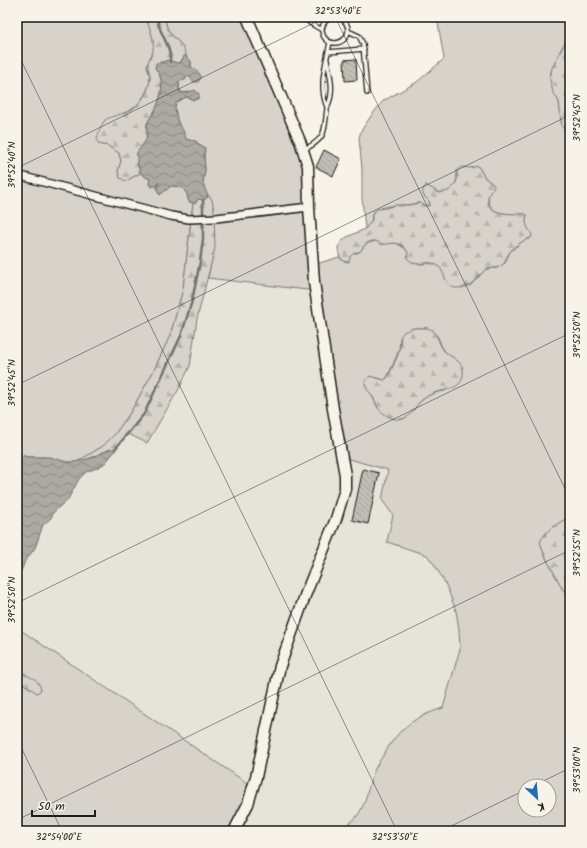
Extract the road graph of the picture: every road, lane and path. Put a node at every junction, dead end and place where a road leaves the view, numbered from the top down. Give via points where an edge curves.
1 (247, 17) edge
2 (305, 17) edge
3 (348, 17) edge
4 (345, 22) junction
5 (322, 30) junction
6 (348, 30) junction
7 (330, 42) junction
8 (364, 49) junction
9 (328, 52) junction
10 (327, 60) junction
11 (367, 93) dead end
12 (327, 107) junction
13 (303, 150) junction
14 (17, 174) edge
15 (309, 207) junction
16 (234, 831) edge

1 - 13 street
2 - 5 lane
3 - 4 lane
4 - 5 lane via 331,18
4 - 6 lane
5 - 7 lane
6 - 7 lane via 342,41
6 - 8 lane via 359,36
7 - 9 lane
8 - 9 lane
8 - 11 lane
9 - 10 lane
10 - 12 lane via 322,79
10 - 12 lane via 332,76 332,92
12 - 13 lane via 323,134 317,142
13 - 15 street via 308,166
14 - 15 street via 189,219
15 - 16 street via 320,330 345,475 345,489 280,666 256,777 248,804

